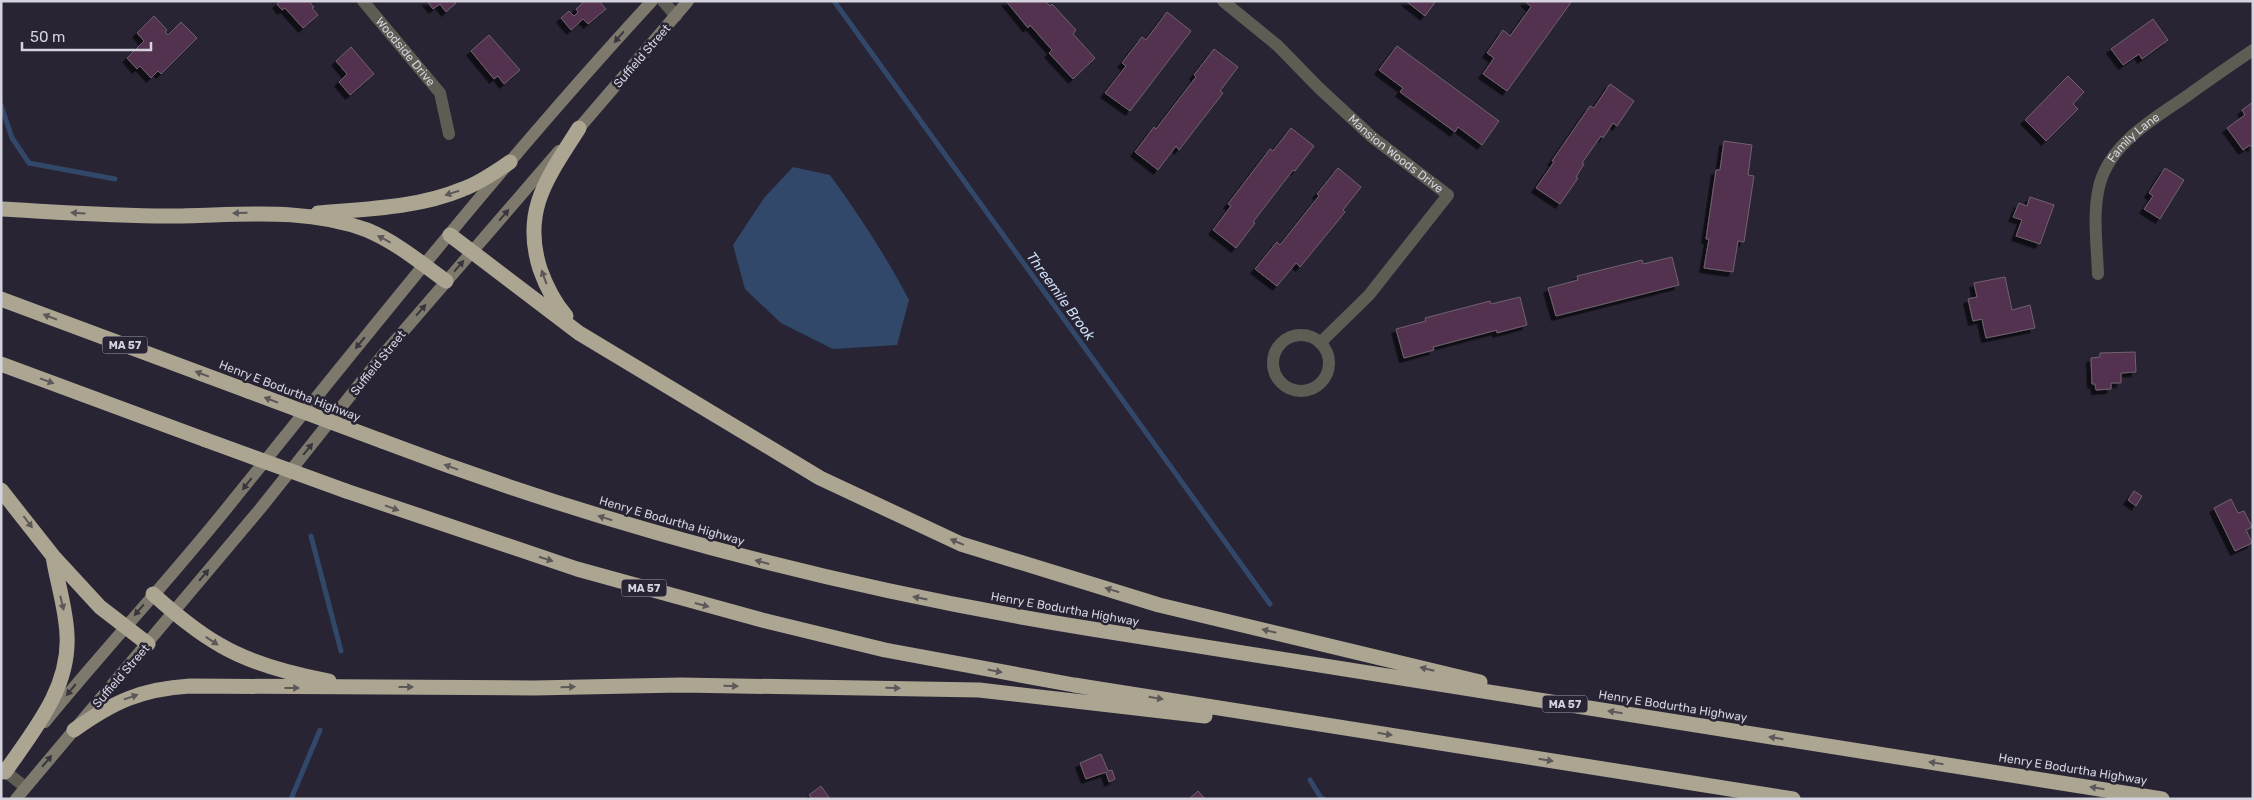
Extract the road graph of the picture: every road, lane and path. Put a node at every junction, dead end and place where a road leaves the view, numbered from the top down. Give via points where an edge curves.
1 (363, 1) edge
2 (652, 1) edge
3 (663, 1) edge
4 (688, 1) edge
5 (1223, 1) edge
6 (676, 16) junction
7 (2253, 50) edge
8 (579, 128) junction
9 (449, 134) dead end
10 (510, 162) junction
11 (1, 209) edge
12 (289, 215) junction
13 (450, 235) junction
14 (472, 252) junction
15 (425, 266) junction
16 (2098, 274) dead end
17 (446, 281) junction
18 (1, 299) edge
19 (579, 333) junction
20 (1320, 343) junction
21 (1, 364) edge
22 (1, 490) edge
23 (53, 556) junction
24 (153, 594) junction
25 (173, 612) junction
26 (125, 626) junction
27 (148, 644) junction
28 (357, 687) junction
29 (1594, 709) junction
30 (1354, 729) junction
31 (74, 730) junction
32 (2, 772) edge
33 (1700, 784) junction
34 (25, 788) junction
35 (16, 799) edge
36 (1763, 799) edge
37 (1793, 799) edge
38 (2162, 799) edge

1 - 9 street, Woodside Drive via 440,93
2 -> 10 main road
3 - 6 street
4 - 6 main road, Suffield Street
5 - 20 street, Mansion Woods Drive via 1278,46 1372,137 1448,195 1368,295
6 - 8 main road, Suffield Street
7 - 16 street, Family Lane via 2142,128 2109,164 2100,183 2097,205
14 -> 8 main road, Suffield Street
19 -> 8 highway via 547,288 538,261 533,226 545,185
10 -> 12 highway via 464,189 431,199
10 - 13 main road
12 -> 11 highway via 125,215
15 -> 12 highway via 367,230 324,219
13 - 14 highway
13 - 15 main road
17 -> 14 main road, Suffield Street
14 - 19 highway
15 - 17 highway
15 -> 24 main road
25 -> 17 main road, Suffield Street
29 -> 18 highway, Henry E Bodurtha Highway / MA 57, bridge via 1031,619 843,582 721,551 477,476
29 -> 19 highway via 1159,605 961,544 820,478
20 - 20 street via 1329,359 1323,381 1302,391 1290,389 1280,382 1272,361 1283,341 1299,335
21 -> 30 highway, MA 57, bridge via 346,491 569,566 699,604 823,635 1019,676
22 -> 23 highway
23 - 26 highway via 100,607
23 -> 32 highway via 66,622 65,662 48,710
24 - 25 highway
24 -> 26 main road
25 - 27 main road, Suffield Street
25 -> 28 highway via 235,653 292,673
26 - 27 highway
26 -> 32 main road
27 - 31 main road, Suffield Street
28 -> 30 highway via 681,685 979,690
31 -> 28 highway via 119,701 174,687
38 -> 29 highway, Henry E Bodurtha Highway / MA 57
30 -> 33 highway, MA 57
34 -> 31 main road, Suffield Street
32 - 34 street
33 - 36 highway
33 - 37 highway, MA 57
34 - 35 main road, Suffield Street

